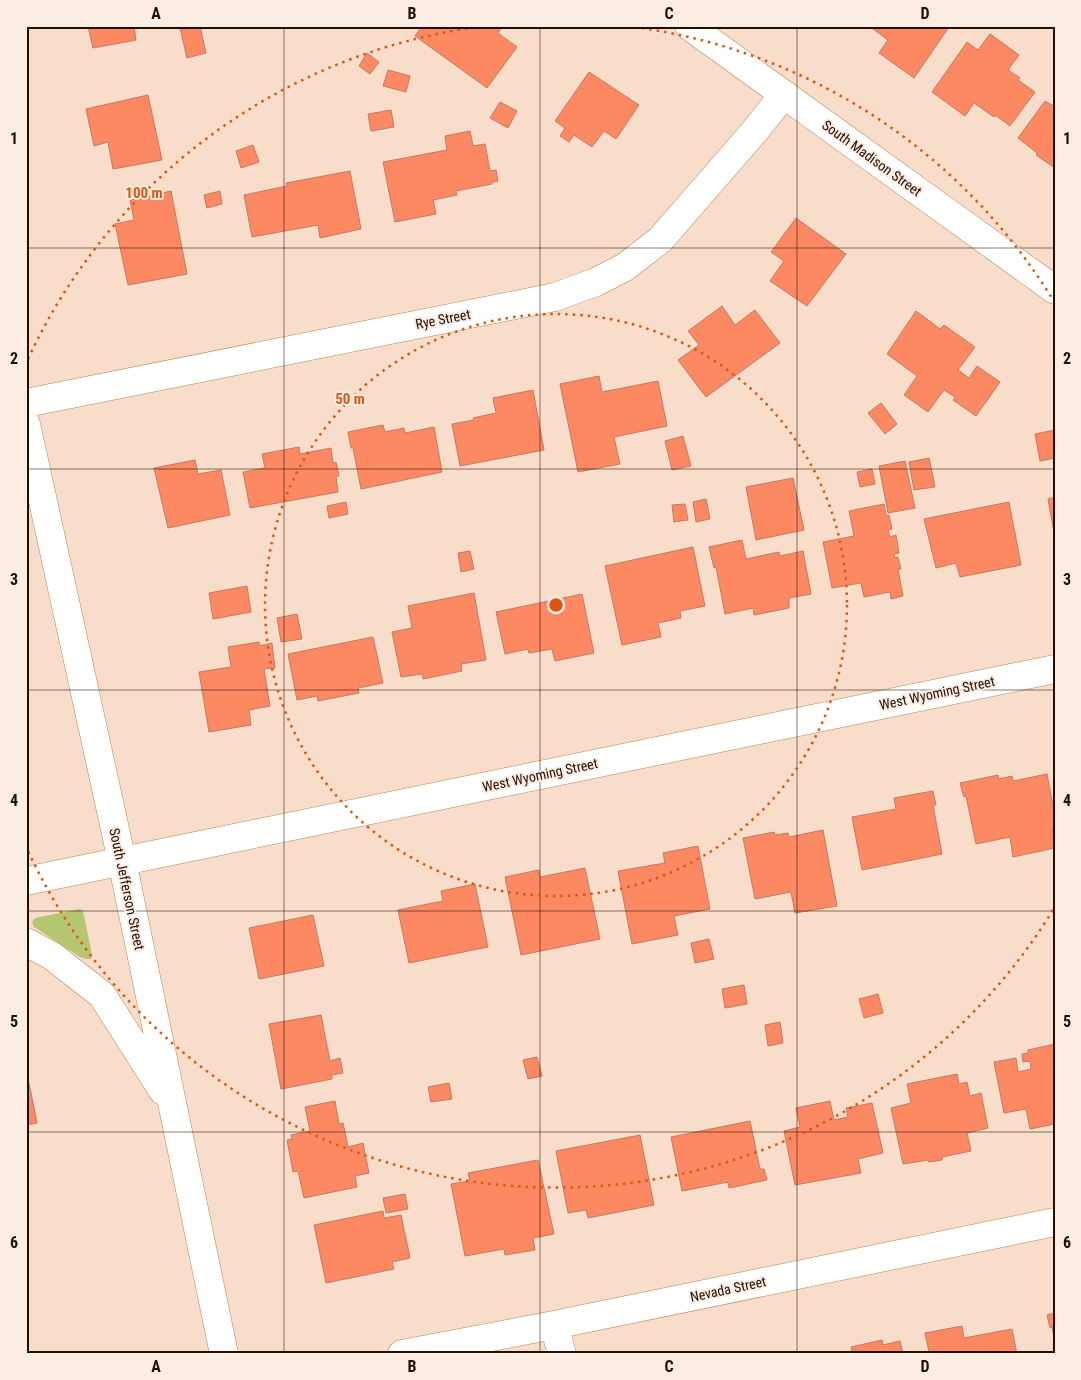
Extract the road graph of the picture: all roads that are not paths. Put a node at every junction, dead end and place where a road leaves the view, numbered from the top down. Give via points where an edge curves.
1 (689, 26) edge
2 (784, 94) junction
3 (1055, 290) edge
4 (26, 403) edge
5 (26, 424) edge
6 (1055, 669) edge
7 (122, 861) junction
8 (26, 881) edge
9 (26, 942) edge
10 (172, 1104) junction
11 (1055, 1222) edge
12 (554, 1325) junction
13 (224, 1354) edge
14 (402, 1354) edge
15 (562, 1354) edge

1 - 2 street, South Madison Street
2 - 3 street, South Madison Street
2 - 4 street, Rye Street via 660,240 625,267 596,282 555,297
5 - 7 street, South Jefferson Street
6 - 7 street, West Wyoming Street
7 - 8 street, West Wyoming Street
7 - 10 street, South Jefferson Street
9 - 10 street via 52,956 102,995
10 - 13 street, South Jefferson Street
11 - 12 street, Nevada Street
12 - 14 street, Nevada Street
12 - 15 street

